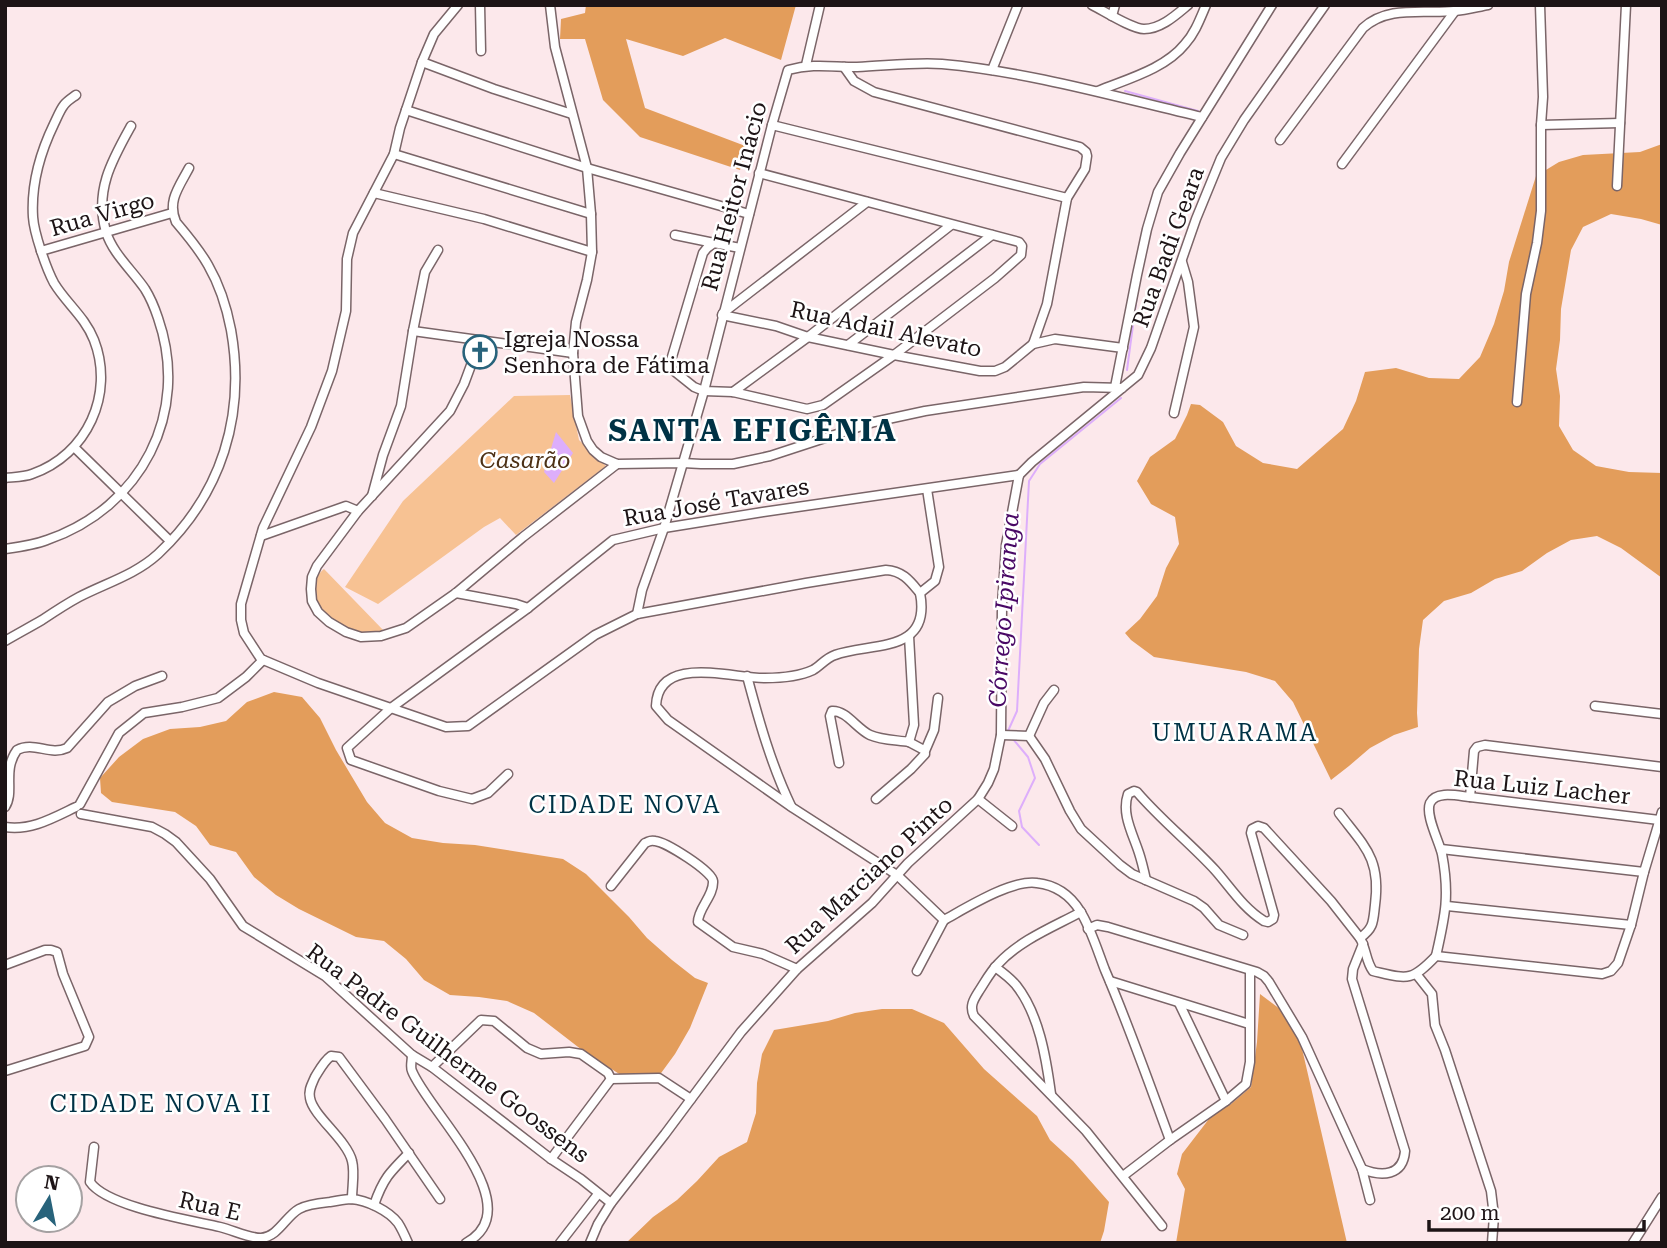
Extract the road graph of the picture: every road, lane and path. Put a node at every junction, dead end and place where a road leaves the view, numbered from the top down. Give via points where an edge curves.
1 (458, 5) edge
2 (480, 5) edge
3 (550, 5) edge
4 (820, 5) edge
5 (1018, 5) edge
6 (1092, 5) edge
7 (1115, 5) edge
8 (1188, 5) edge
9 (1206, 5) edge
10 (1272, 5) edge
11 (1325, 5) edge
12 (1488, 5) edge
13 (1540, 5) edge
14 (1626, 5) edge
15 (1455, 11) junction
16 (1112, 16) junction
17 (481, 51) dead end
18 (422, 62) junction
19 (806, 65) junction
20 (845, 66) junction
21 (992, 70) junction
22 (1098, 91) junction
23 (76, 95) dead end
24 (406, 110) junction
25 (572, 114) junction
26 (1202, 117) junction
27 (1620, 122) junction
28 (772, 125) junction
29 (1541, 125) junction
30 (131, 126) dead end
31 (1280, 140) dead end
32 (394, 154) junction
33 (1342, 164) dead end
34 (188, 168) dead end
35 (587, 168) junction
36 (759, 173) junction
37 (1617, 186) dead end
38 (374, 193) junction
39 (1067, 198) junction
40 (867, 202) junction
41 (173, 214) junction
42 (592, 214) junction
43 (749, 214) junction
44 (951, 225) junction
45 (106, 233) junction
46 (675, 235) dead end
47 (992, 235) junction
48 (714, 243) junction
49 (740, 248) junction
50 (438, 250) dead end
51 (41, 251) junction
52 (592, 252) junction
53 (1182, 262) junction
54 (722, 314) junction
55 (412, 331) junction
56 (808, 337) junction
57 (480, 341) junction
58 (1034, 344) junction
59 (848, 345) junction
60 (1123, 348) junction
61 (573, 353) junction
62 (894, 355) junction
63 (1119, 387) junction
64 (704, 391) junction
65 (733, 392) junction
66 (1517, 402) dead end
67 (1174, 413) dead end
68 (75, 448) junction
69 (682, 463) junction
70 (617, 464) junction
71 (1019, 475) junction
72 (5, 478) edge
73 (926, 489) junction
74 (123, 493) junction
75 (372, 497) junction
76 (358, 511) junction
77 (664, 528) junction
78 (261, 536) junction
79 (170, 541) junction
80 (5, 549) edge
81 (456, 593) junction
82 (920, 593) junction
83 (528, 608) junction
84 (637, 614) junction
85 (909, 636) junction
86 (5, 641) edge
87 (263, 660) junction
88 (162, 676) dead end
89 (747, 676) junction
90 (1054, 690) dead end
91 (938, 698) dead end
92 (1595, 706) dead end
93 (391, 708) junction
94 (1662, 714) edge
95 (1003, 735) junction
96 (1029, 736) junction
97 (909, 742) junction
98 (925, 751) junction
99 (839, 763) dead end
100 (1662, 767) edge
101 (508, 774) dead end
102 (1471, 797) junction
103 (876, 799) dead end
104 (978, 799) junction
105 (5, 807) edge
106 (793, 808) junction
107 (81, 810) junction
108 (1339, 813) dead end
109 (1661, 816) edge
110 (1012, 826) dead end
111 (5, 827) edge
112 (1441, 849) junction
113 (1644, 872) junction
114 (897, 875) junction
115 (1146, 880) junction
116 (611, 886) dead end
117 (1447, 906) junction
118 (1081, 912) junction
119 (944, 920) junction
120 (1631, 925) junction
121 (1088, 929) junction
122 (1243, 935) dead end
123 (1362, 941) junction
124 (1436, 956) junction
125 (5, 965) edge
126 (995, 967) junction
127 (797, 969) junction
128 (917, 971) dead end
129 (1250, 971) junction
130 (1417, 975) junction
131 (1110, 981) junction
132 (1179, 1003) junction
133 (1249, 1024) junction
134 (412, 1055) junction
135 (432, 1067) junction
136 (5, 1071) edge
137 (611, 1079) junction
138 (1051, 1094) junction
139 (691, 1099) junction
140 (1226, 1101) junction
141 (1170, 1140) junction
142 (94, 1147) dead end
143 (409, 1153) junction
144 (551, 1158) junction
145 (1362, 1168) junction
146 (1123, 1175) junction
147 (598, 1194) junction
148 (1662, 1198) edge
149 (352, 1199) junction
150 (440, 1199) dead end
151 (1370, 1200) dead end
152 (611, 1203) junction
153 (374, 1206) junction
154 (1162, 1226) dead end
155 (408, 1243) edge
156 (466, 1243) edge
157 (560, 1243) edge
158 (590, 1243) edge
159 (1492, 1243) edge
160 (1633, 1243) edge

1 - 18 street via 434,34
2 - 17 street
3 - 25 street
4 - 19 street
5 - 21 street
6 - 16 street
7 - 16 street
8 - 16 street via 1170,20 1143,29
9 - 22 street via 1198,25 1175,55
10 - 26 street
11 - 53 street, Rua Badi Geara via 1221,158
12 - 15 street
13 - 29 street
14 - 27 street
15 - 31 street via 1392,13 1371,20
15 - 33 street
18 - 24 street
18 - 25 street
19 - 20 street
19 - 28 street, Rua Heitor Inácio via 788,70
20 - 21 street via 939,64
20 - 39 street via 854,81 874,92 1080,147 1087,156 1085,169
21 - 22 street
22 - 26 street
23 - 51 street via 63,106 45,142 34,181 33,219
24 - 32 street
24 - 35 street
25 - 35 street
26 - 60 street via 1154,202
27 - 29 street
27 - 37 street
28 - 36 street, Rua Heitor Inácio
28 - 39 street
29 - 66 street via 1541,211 1526,294
30 - 45 street via 104,181
32 - 38 street
32 - 42 street
34 - 41 street via 174,197
35 - 42 street
35 - 43 street
36 - 40 street
36 - 43 street, Rua Heitor Inácio
38 - 52 street via 484,219
38 - 78 street via 353,233 347,259 346,311 332,372
39 - 58 street
40 - 44 street
40 - 54 street
41 - 45 street, Rua Virgo
41 - 79 street via 209,266 228,316 236,382 228,444 218,470 188,522
42 - 52 street
43 - 49 street, Rua Heitor Inácio
44 - 47 street
44 - 56 street
45 - 51 street, Rua Virgo
45 - 74 street via 146,290 158,319 169,381 166,412 153,448
46 - 48 street
47 - 59 street
47 - 62 street via 1019,242 1021,255
48 - 49 street
48 - 64 street via 703,253 669,367
49 - 54 street, Rua Heitor Inácio
50 - 55 street via 425,272
51 - 68 street via 54,283 93,339 100,367 101,391 92,420
52 - 61 street
53 - 63 street, Rua Badi Geara via 1145,362 1138,375
53 - 67 street via 1194,327
54 - 56 street, Rua Adail Alevato
54 - 64 street, Rua Heitor Inácio
55 - 57 street
55 - 75 street via 401,406
56 - 59 street, Rua Adail Alevato
56 - 65 street
57 - 61 street
57 - 75 street via 450,411
58 - 60 street via 1055,339
58 - 62 street, Rua Adail Alevato via 995,371
59 - 62 street, Rua Adail Alevato
60 - 63 street
61 - 70 street via 578,416 587,441 601,457
62 - 65 street via 814,408
63 - 69 street via 1084,387 925,411 733,464
63 - 71 street, Rua Badi Geara
64 - 65 street
64 - 69 street, Rua Heitor Inácio
68 - 72 street via 31,474
68 - 74 street
69 - 70 street
69 - 77 street, Rua Heitor Inácio
70 - 81 street
71 - 73 street, Rua José Tavares
71 - 95 street, Rua Marciano Pinto via 1006,545
73 - 77 street, Rua José Tavares
73 - 82 street via 939,567 935,581
74 - 79 street
74 - 80 street via 77,528
75 - 76 street
76 - 78 street via 346,506
76 - 81 street via 312,577 312,601 328,622 361,637 381,636 406,628
77 - 83 street, Rua José Tavares via 613,540
77 - 84 street, Rua Heitor Inácio
78 - 87 street via 241,620 244,633
79 - 86 street via 123,578 78,598
81 - 83 street
82 - 84 street via 907,577 886,570
82 - 85 street via 918,624
83 - 93 street, Rua José Tavares
84 - 93 street via 595,635 468,726 446,727
85 - 89 street via 835,654 801,673 764,679
85 - 97 street via 914,725
87 - 93 street
87 - 107 street via 218,698 144,713 119,733
88 - 105 street via 108,702 67,748 17,750 10,761
89 - 106 street via 765,741
89 - 106 street via 692,672 672,677 661,689 656,706 668,720
90 - 96 street
91 - 98 street via 934,730
92 - 94 street
93 - 101 street, Rua José Tavares via 347,748 351,760 472,799 488,793
95 - 96 street
95 - 104 street, Rua Marciano Pinto via 994,769
96 - 115 street via 1081,829 1120,865
97 - 98 street
97 - 99 street via 873,736 832,711
98 - 103 street via 922,759
100 - 102 street via 1485,744 1474,751
102 - 109 street, Rua Luiz Lacher
102 - 112 street, Rua Luiz Lacher via 1440,795 1430,802
104 - 110 street
104 - 114 street, Rua Marciano Pinto
106 - 114 street
107 - 111 street via 21,829
107 - 134 street, Rua Padre Guilherme Goossens via 98,818 152,827 176,842 210,879 243,926 324,976
108 - 123 street via 1365,847 1376,873 1373,922
109 - 113 street
112 - 113 street
112 - 117 street
113 - 120 street
114 - 119 street
114 - 127 street, Rua Marciano Pinto
115 - 122 street via 1194,901 1219,925
115 - 123 street via 1125,806 1128,794 1134,791 1240,902 1268,922 1273,919 1273,909 1251,833 1258,826 1264,828
116 - 127 street via 645,843 665,843 710,874 713,883 698,922 733,947
117 - 120 street
117 - 124 street
118 - 119 street via 1060,890 1036,882 1003,890
118 - 121 street
118 - 126 street via 1017,947
119 - 128 street
120 - 124 street via 1618,963 1602,974
121 - 129 street via 1108,927
121 - 131 street
123 - 130 street via 1373,971
123 - 145 street via 1352,979 1405,1151 1401,1166 1392,1172 1375,1174
124 - 130 street
125 - 136 street via 45,950 57,952 89,1037 85,1046
126 - 138 street via 1030,1007
126 - 138 street via 971,1011
127 - 139 street, Rua Marciano Pinto via 741,1032
129 - 133 street
129 - 145 street via 1269,982 1302,1037
130 - 159 street via 1432,994 1436,1030 1488,1184 1494,1216
131 - 132 street
131 - 141 street
132 - 133 street
132 - 140 street
133 - 140 street via 1247,1080
134 - 135 street, Rua Padre Guilherme Goossens
134 - 156 street via 411,1070 459,1141 487,1198 484,1226
135 - 137 street via 481,1020 494,1021 541,1054 581,1054
135 - 144 street, Rua Padre Guilherme Goossens
137 - 139 street via 659,1078
137 - 144 street
138 - 146 street
139 - 152 street, Rua Marciano Pinto
140 - 141 street
141 - 146 street
142 - 149 street, Rua E via 90,1182 99,1191 159,1214 260,1238 278,1229 298,1209
143 - 149 street via 339,1057 326,1060 310,1086 310,1100 352,1158
143 - 150 street
143 - 153 street via 388,1174
144 - 147 street, Rua Padre Guilherme Goossens
145 - 151 street
146 - 154 street
147 - 152 street, Rua Padre Guilherme Goossens
147 - 157 street
148 - 160 street
149 - 153 street
152 - 158 street, Rua Marciano Pinto
153 - 155 street via 398,1223

